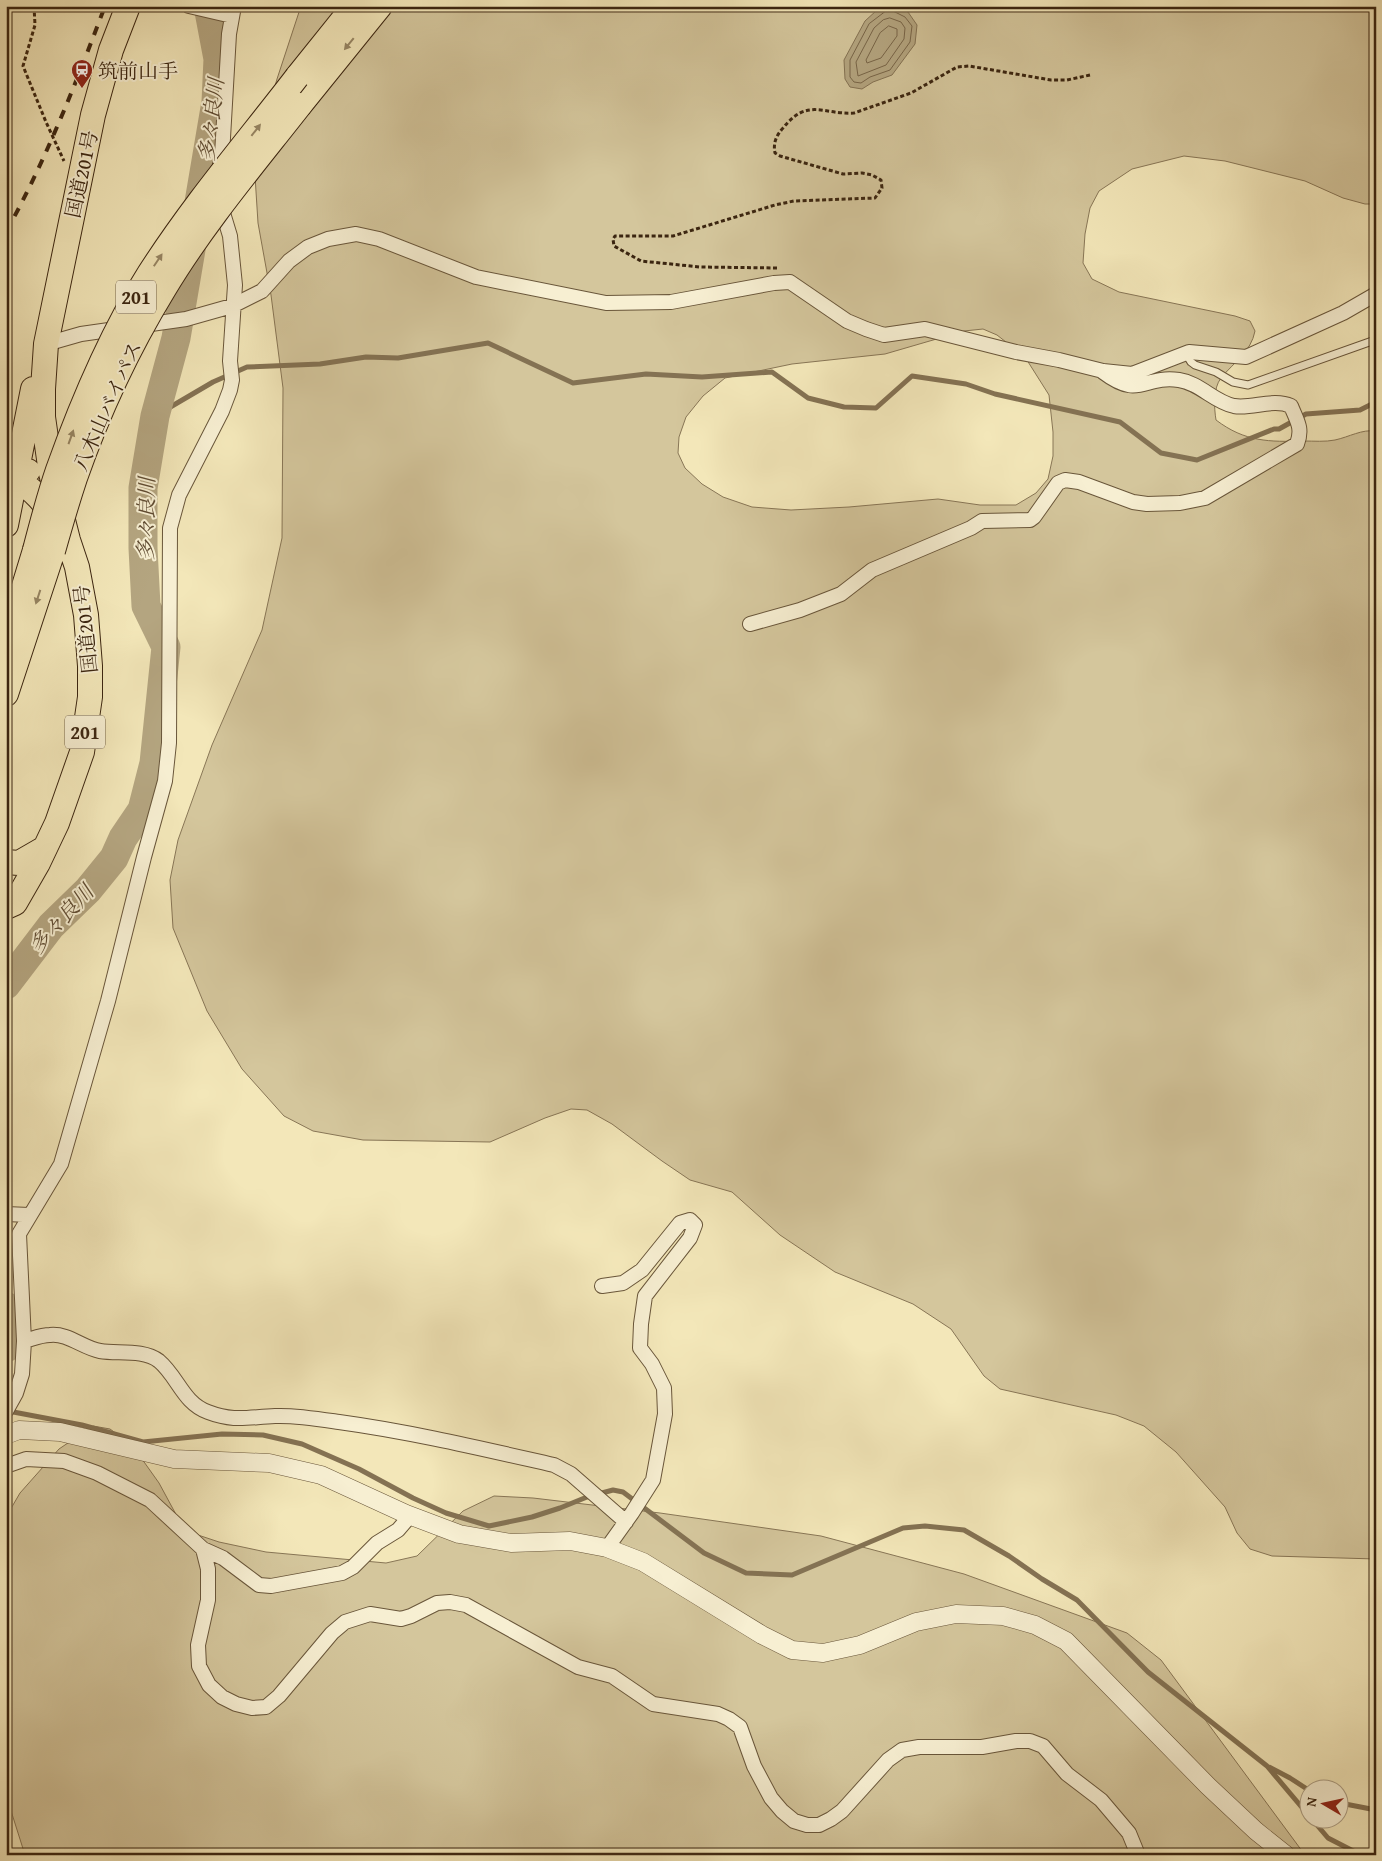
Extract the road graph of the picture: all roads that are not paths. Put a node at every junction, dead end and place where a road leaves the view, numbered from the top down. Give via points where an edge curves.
1 (128, 6) edge
2 (354, 6) edge
3 (380, 6) edge
4 (191, 7) edge
5 (233, 11) edge
6 (1376, 294) edge
7 (232, 306) junction
8 (1376, 340) edge
9 (46, 344) junction
10 (1186, 354) junction
11 (1102, 371) junction
12 (51, 473) junction
13 (16, 479) junction
14 (6, 525) edge
15 (52, 547) junction
16 (750, 624) dead end
17 (6, 643) edge
18 (6, 694) edge
19 (45, 848) junction
20 (6, 862) edge
21 (9, 908) edge
22 (6, 1214) edge
23 (29, 1215) junction
24 (602, 1286) dead end
25 (24, 1341) junction
26 (6, 1411) edge
27 (6, 1435) edge
28 (6, 1466) edge
29 (410, 1516) junction
30 (626, 1522) junction
31 (203, 1548) junction
32 (607, 1548) junction
33 (1138, 1855) edge
34 (1286, 1855) edge

1 - 9 highway, 国道201号 / 201 via 111,50 93,115
15 -> 2 highway, 八木山バイパス / 201, bridge via 58,472 78,417 122,322 177,233
3 -> 15 highway, 八木山バイパス / 201, bridge via 242,179 164,288 96,422
4 - 5 street
5 - 7 street via 222,155 216,187 230,236 235,285
6 - 10 street via 1343,313 1246,357
7 - 9 street via 186,318 82,334
7 - 11 street via 262,291 289,261 308,247 328,238 356,234 379,239 476,277 606,303 671,302 790,282 866,330 884,335 926,328
7 - 23 street via 230,390 179,495 170,528 169,743 165,781 75,1118 60,1164
8 - 10 lane via 1248,385 1195,365
9 - 12 highway, 国道201号 / 201 via 43,417
9 - 13 highway, 国道201号 / 201 via 36,371
10 - 11 street via 1132,374
11 - 16 street via 1116,382 1130,386 1180,380 1234,406 1284,403 1291,406 1300,428 1297,444 1205,498 1180,503 1132,502 1065,480 1058,483 1030,520 982,521 872,570 841,594
12 - 13 highway via 40,468
12 - 15 highway, 国道201号 / 201
13 - 14 highway, 国道201号 / 201
13 - 15 highway via 32,489 47,506
15 - 17 highway, 八木山バイパス / 201
15 -> 18 highway, 八木山バイパス / 201
15 - 19 highway, 国道201号 / 201 via 77,567 86,615 90,697 82,752
19 - 20 highway via 19,863
19 - 21 highway, 国道201号 / 201
22 - 23 street
23 - 25 street via 19,1234
24 - 30 street via 623,1283 642,1270 680,1223 690,1220 695,1225 690,1238 645,1296 640,1348 664,1388 665,1414 653,1480
25 - 26 street via 22,1374
25 - 30 street via 50,1335 97,1351 141,1354 158,1360 190,1402 222,1417 276,1416 338,1422 434,1438 554,1465 571,1474
27 - 29 street via 19,1430 60,1432 174,1459 269,1463 321,1474
28 - 31 street via 26,1458 64,1461 96,1474 150,1500
29 - 31 street via 398,1530 342,1573 271,1586 259,1585 223,1558
29 - 32 street via 459,1534 511,1543 570,1541
30 - 32 street
31 - 33 street via 208,1569 208,1600 198,1645 199,1666 208,1685 236,1704 266,1707 345,1622 370,1614 400,1618 411,1616 437,1603 450,1602 466,1605 578,1667 612,1676 653,1704 718,1714 729,1719 740,1727 754,1766 771,1798 794,1821 819,1825 832,1819 888,1760 902,1750 982,1747 1030,1741 1043,1746 1067,1774 1101,1800 1129,1832
32 - 34 street via 643,1562 792,1650 823,1653 860,1645 916,1622 956,1614 1002,1616 1035,1624 1066,1641 1208,1786

